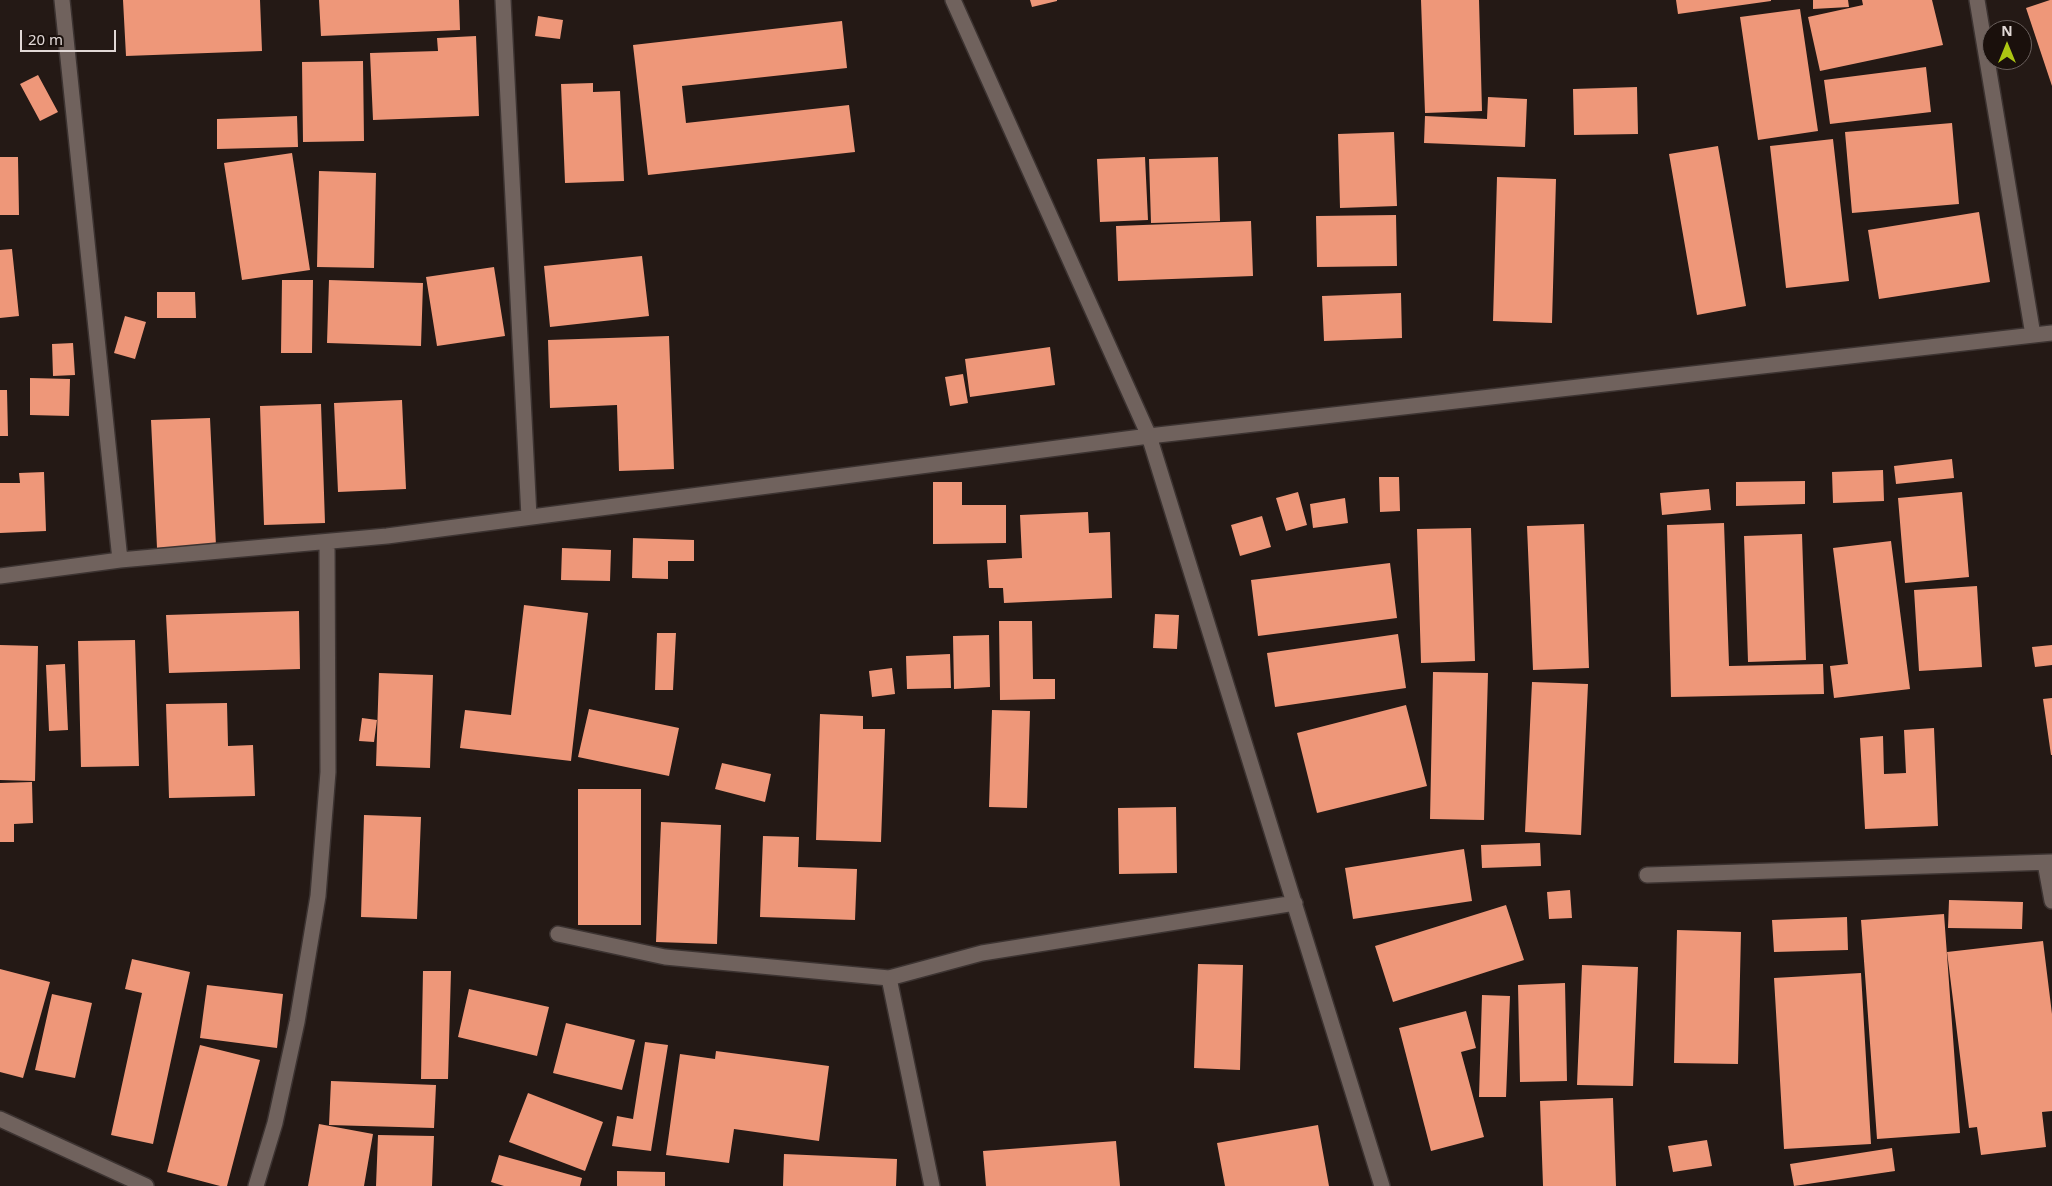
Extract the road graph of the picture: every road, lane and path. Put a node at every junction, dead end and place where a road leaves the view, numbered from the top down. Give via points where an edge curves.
1 (62, 0) edge
2 (503, 0) edge
3 (953, 0) edge
4 (1977, 0) edge
5 (2052, 333) edge
6 (2033, 335) junction
7 (1150, 436) junction
8 (529, 517) junction
9 (327, 542) junction
10 (120, 560) junction
11 (0, 576) edge
12 (2048, 862) edge
13 (1647, 875) dead end
14 (2052, 901) edge
15 (1295, 903) junction
16 (558, 934) dead end
17 (890, 978) junction
18 (0, 1118) edge
19 (146, 1186) edge
20 (256, 1186) edge
21 (932, 1186) edge
22 (1382, 1186) edge

1 - 10 street
2 - 8 street
3 - 7 street
4 - 6 street
5 - 6 street
6 - 7 street
7 - 8 street
7 - 15 street
8 - 9 street
9 - 10 street
9 - 20 street via 328,772 318,896 297,1022 275,1122
10 - 11 street
12 - 13 street
12 - 14 street
15 - 17 street via 982,953
15 - 22 street
16 - 17 street via 666,957
17 - 21 street
18 - 19 street

